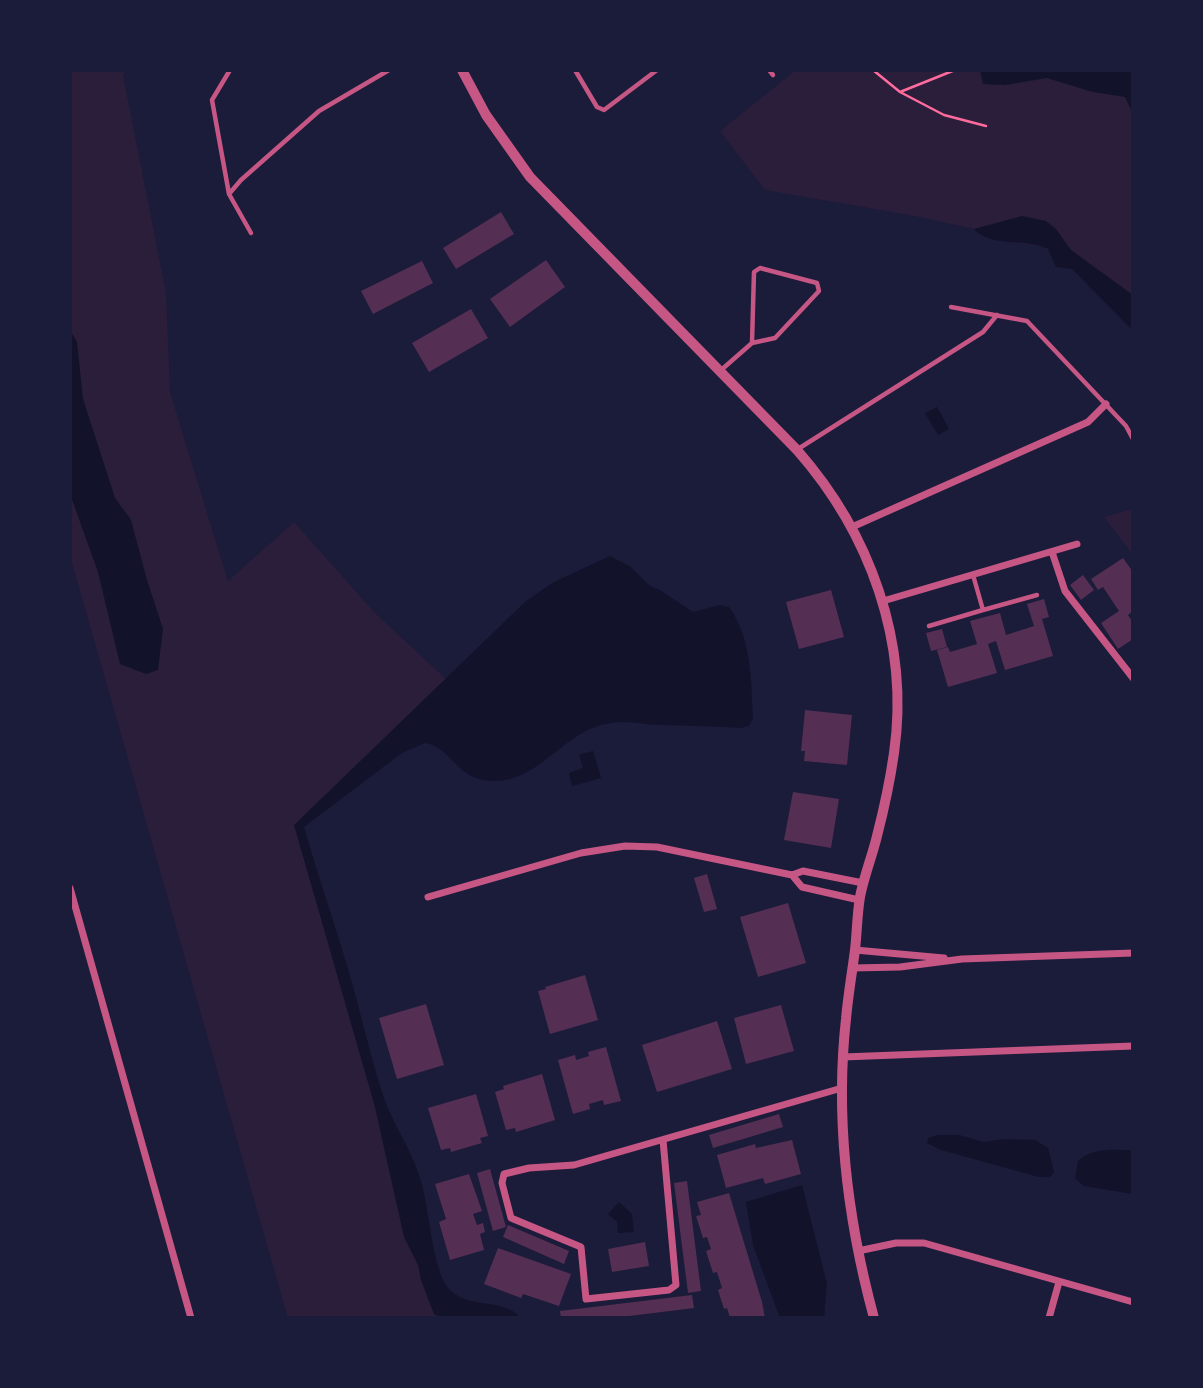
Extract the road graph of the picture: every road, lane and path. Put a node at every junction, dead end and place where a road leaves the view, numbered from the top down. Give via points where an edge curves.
1 (230, 70) edge
2 (389, 70) edge
3 (462, 70) edge
4 (575, 70) edge
5 (657, 70) edge
6 (769, 70) edge
7 (873, 70) edge
8 (956, 70) edge
9 (774, 75) dead end
10 (900, 92) junction
11 (986, 126) dead end
12 (229, 194) junction
13 (251, 233) dead end
14 (951, 307) dead end
15 (997, 315) junction
16 (751, 343) junction
17 (719, 372) junction
18 (1106, 404) junction
19 (1133, 439) edge
20 (797, 450) junction
21 (852, 527) junction
22 (1077, 544) dead end
23 (1052, 552) junction
24 (972, 574) junction
25 (1037, 595) dead end
26 (883, 601) junction
27 (983, 610) junction
28 (929, 626) dead end
29 (1133, 678) edge
30 (792, 875) junction
31 (863, 883) junction
32 (70, 888) edge
33 (428, 897) dead end
34 (859, 900) junction
35 (855, 950) junction
36 (1133, 953) edge
37 (962, 959) junction
38 (852, 968) junction
39 (1133, 1046) edge
40 (843, 1057) junction
41 (842, 1088) junction
42 (663, 1140) junction
43 (858, 1251) junction
44 (1059, 1282) junction
45 (1133, 1301) edge
46 (191, 1318) edge
47 (874, 1318) edge
48 (1049, 1318) edge

1 - 12 lane via 212,100
2 - 12 lane via 320,111
3 - 17 street via 486,115 530,177
4 - 5 lane via 597,107 604,110
6 - 9 lane
7 - 10 path
8 - 10 path
10 - 11 path via 944,115
12 - 13 lane
14 - 15 lane
15 - 18 lane via 1027,321
15 - 20 lane via 983,332
16 - 16 lane via 754,272 760,268 817,283 819,291 775,338
16 - 17 lane
17 - 20 street
18 - 19 lane
18 - 21 street via 1088,422
20 - 21 street
21 - 26 street
22 - 23 street
23 - 24 street
23 - 29 street via 1065,591
24 - 26 street
24 - 27 lane
25 - 27 lane
26 - 31 street via 896,668 896,740
27 - 28 lane
30 - 31 street via 805,871
30 - 33 street via 644,845 604,848
30 - 34 street via 802,887
31 - 34 street
32 - 46 street
34 - 35 street
35 - 37 street
35 - 38 street
36 - 37 street
37 - 38 street
38 - 40 street
39 - 40 street
40 - 41 street
41 - 42 street
41 - 43 street
42 - 42 street via 574,1165 529,1168 502,1176 511,1218 581,1247 586,1299 669,1290 676,1285
43 - 44 street via 924,1243
43 - 47 street
44 - 45 street
44 - 48 street

